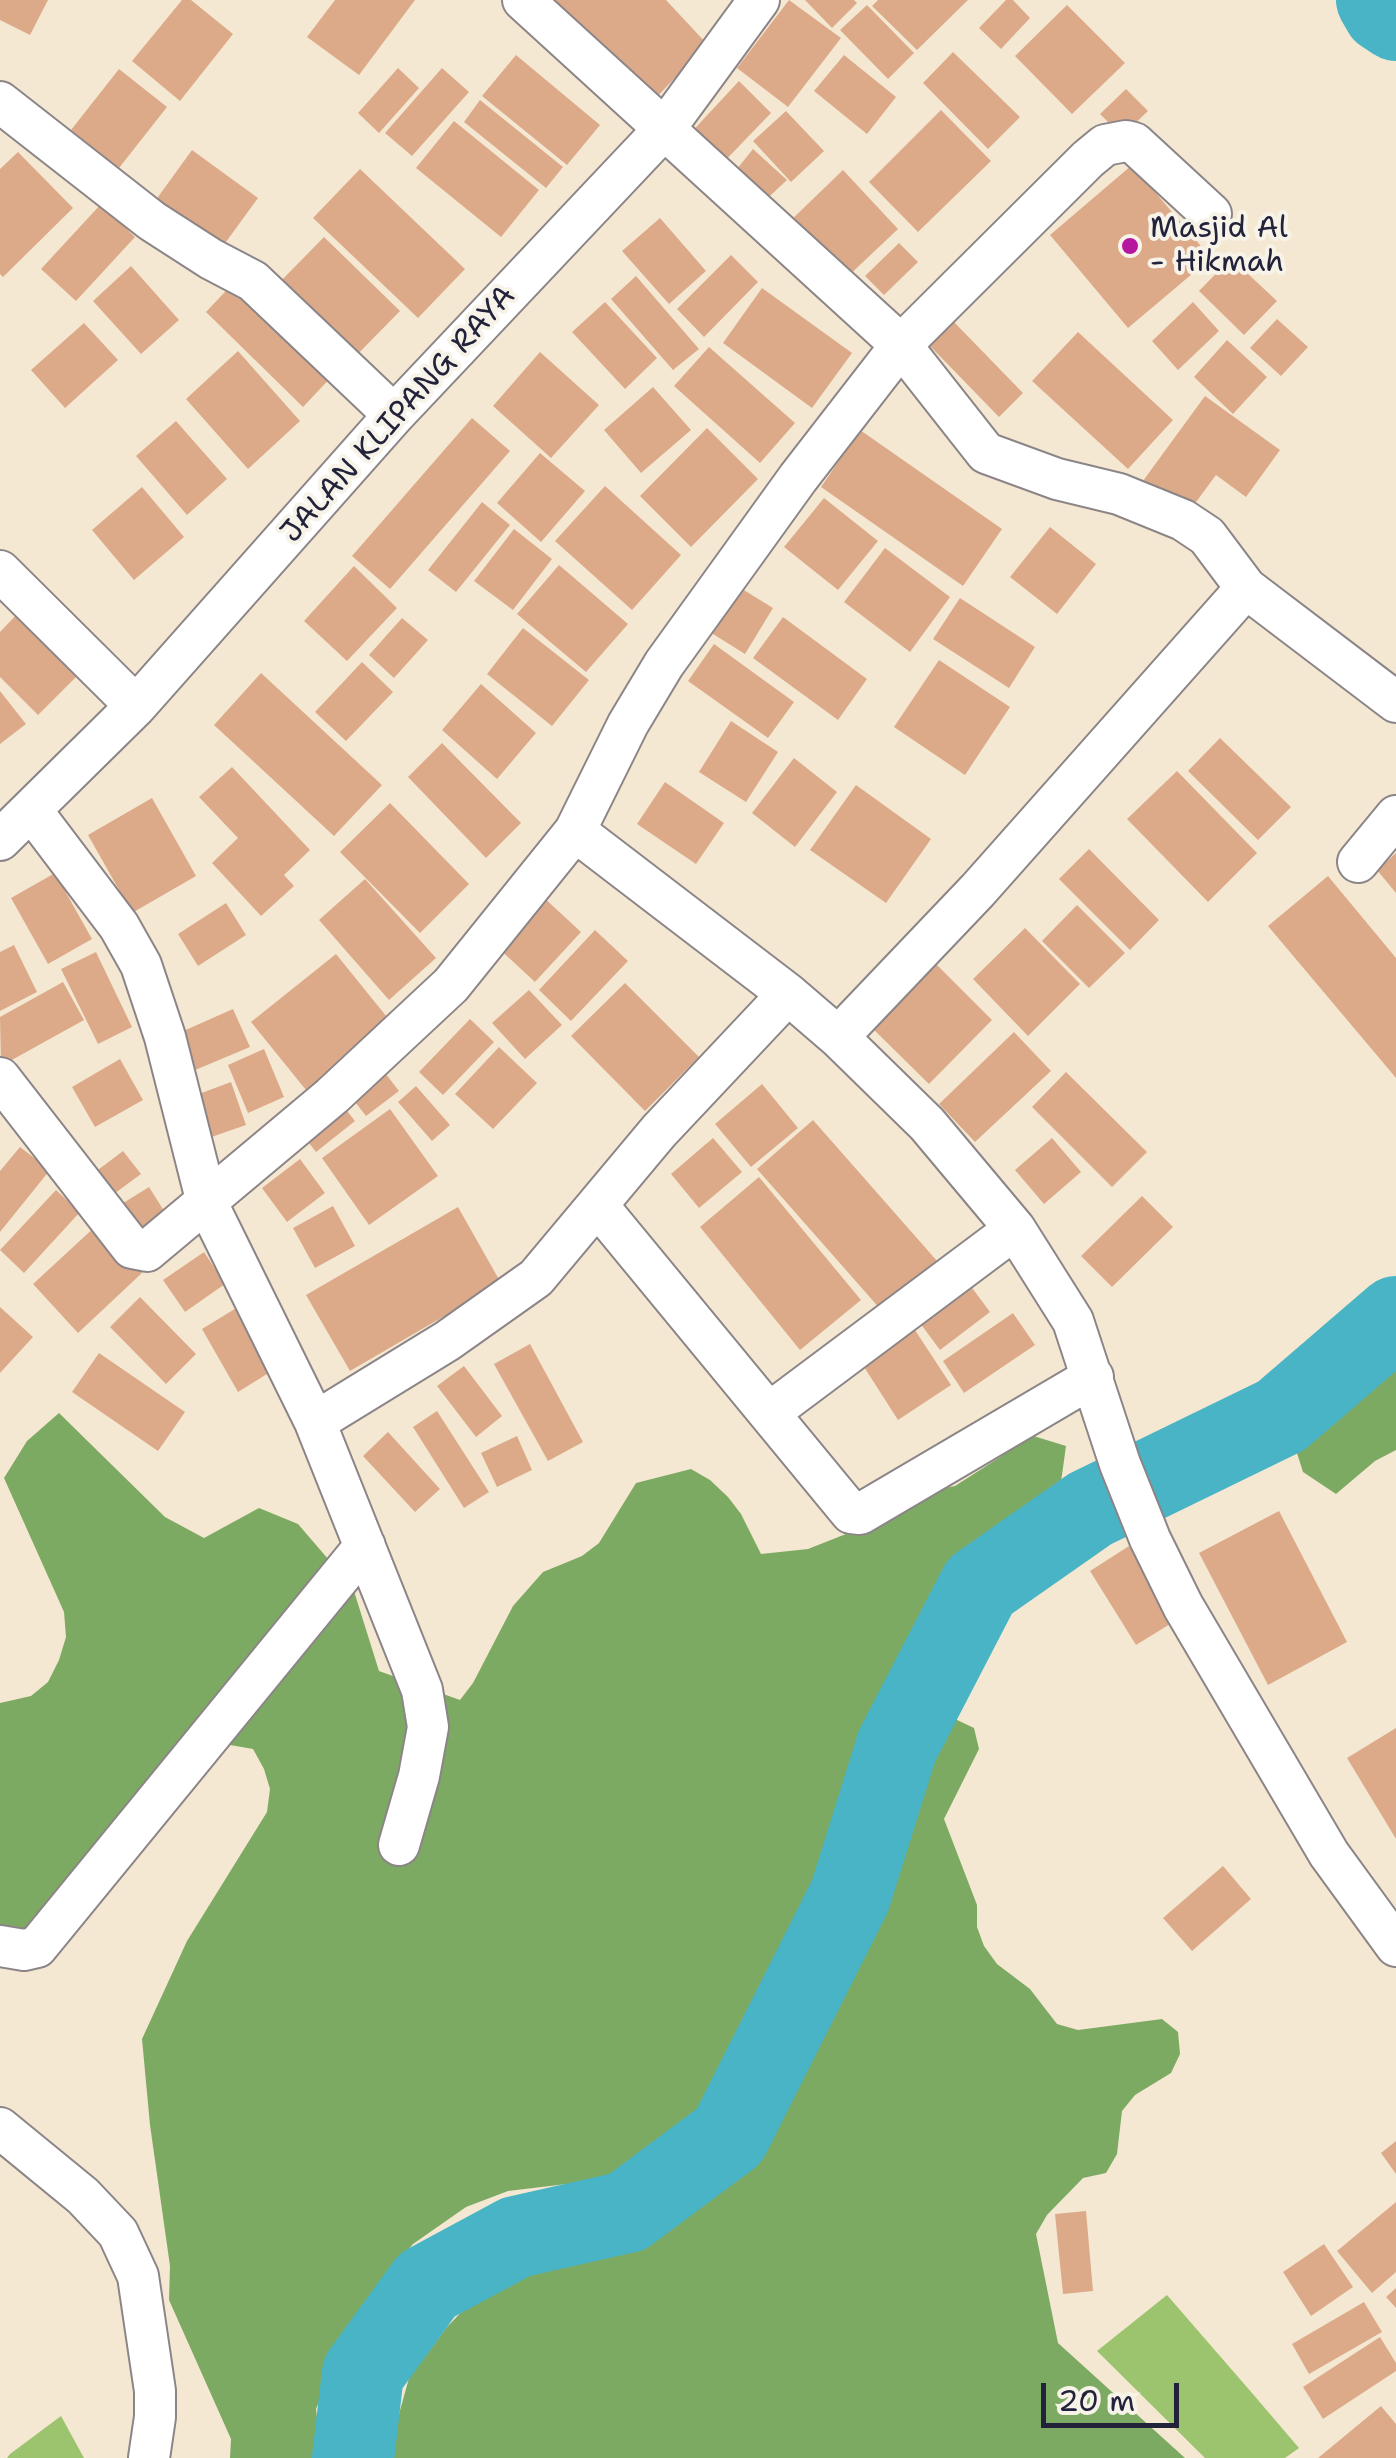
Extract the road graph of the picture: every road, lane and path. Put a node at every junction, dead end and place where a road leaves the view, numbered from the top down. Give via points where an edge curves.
1 (523, 0) edge
2 (759, 0) edge
3 (0, 102) edge
4 (666, 127) junction
5 (1211, 214) dead end
6 (901, 345) junction
7 (394, 415) junction
8 (0, 571) edge
9 (1246, 588) junction
10 (1396, 702) edge
11 (136, 706) junction
12 (32, 810) junction
13 (1396, 816) edge
14 (575, 830) junction
15 (0, 840) edge
16 (1358, 862) dead end
17 (788, 994) junction
18 (838, 1037) junction
19 (7, 1104) edge
20 (207, 1203) junction
21 (598, 1206) junction
22 (1014, 1229) junction
23 (1093, 1378) junction
24 (769, 1412) junction
25 (315, 1422) junction
26 (365, 1546) junction
27 (399, 1845) dead end
28 (0, 1946) edge
29 (1396, 1946) edge
30 (0, 2128) edge
31 (149, 2458) edge

1 - 4 street
2 - 4 street, JALAN KLIPANG RAYA
3 - 7 street via 152,220 253,281
4 - 6 street
4 - 7 street, JALAN KLIPANG RAYA
5 - 6 street via 1142,147 1126,141 1105,146
6 - 9 street via 986,453 1183,520 1207,536
6 - 14 street via 664,664
7 - 11 street, JALAN KLIPANG RAYA
8 - 11 street
9 - 10 street
9 - 18 street
11 - 12 street, JALAN KLIPANG RAYA
12 - 15 street, JALAN KLIPANG RAYA
12 - 20 street via 119,926 140,965
13 - 16 street
14 - 17 street
14 - 20 street via 451,985
17 - 18 street
17 - 21 street
18 - 22 street via 927,1124
19 - 20 street via 137,1250 147,1250
20 - 25 street
21 - 24 street
21 - 25 street via 536,1278
22 - 23 street via 1074,1321
22 - 24 street
23 - 24 street via 860,1514 846,1508
23 - 29 street via 1120,1464 1183,1606 1329,1854
25 - 26 street
26 - 27 street via 422,1690 428,1726
26 - 28 street via 37,1948
30 - 31 street via 118,2232 138,2276 155,2390

